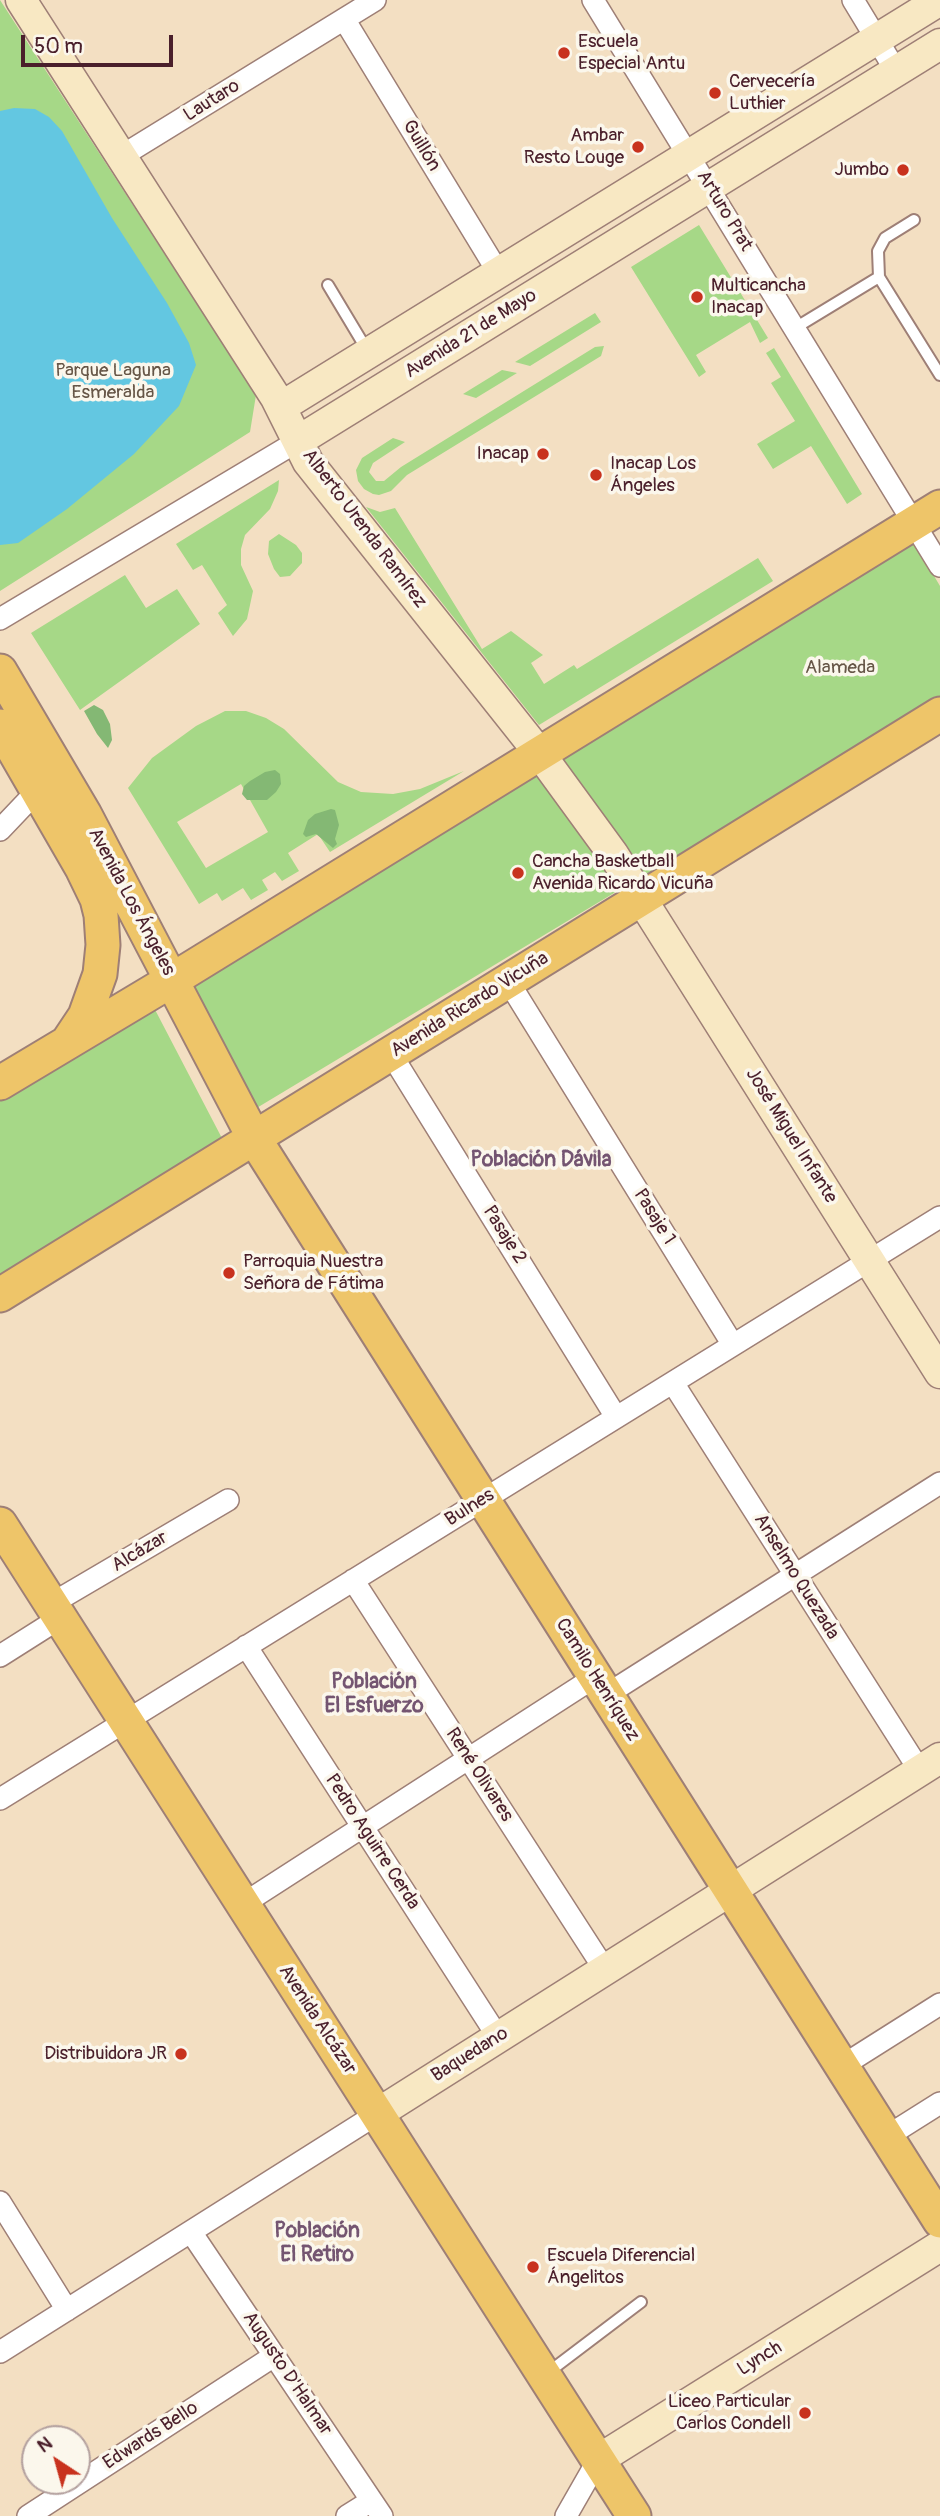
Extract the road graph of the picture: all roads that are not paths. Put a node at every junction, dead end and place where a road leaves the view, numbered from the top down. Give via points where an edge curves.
1 (22, 0) edge
2 (375, 0) edge
3 (593, 0) edge
4 (853, 0) edge
5 (940, 0) edge
6 (344, 19) junction
7 (877, 39) junction
8 (940, 44) edge
9 (896, 71) junction
10 (690, 155) junction
11 (120, 157) junction
12 (709, 187) junction
13 (914, 220) dead end
14 (498, 272) junction
15 (879, 278) junction
16 (328, 285) dead end
17 (795, 328) junction
18 (369, 352) junction
19 (341, 369) junction
20 (940, 375) edge
21 (361, 402) junction
22 (282, 407) junction
23 (299, 441) junction
24 (927, 515) edge
25 (940, 566) edge
26 (0, 619) edge
27 (0, 671) edge
28 (940, 714) edge
29 (0, 726) edge
30 (540, 754) junction
31 (38, 790) junction
32 (0, 830) edge
33 (642, 899) junction
34 (172, 980) junction
35 (509, 981) junction
36 (66, 1043) junction
37 (391, 1054) junction
38 (0, 1083) edge
39 (254, 1138) junction
40 (940, 1217) edge
41 (870, 1261) junction
42 (0, 1295) edge
43 (733, 1345) junction
44 (940, 1373) edge
45 (673, 1383) junction
46 (616, 1417) junction
47 (940, 1482) edge
48 (483, 1499) junction
49 (228, 1500) dead end
50 (0, 1524) edge
51 (795, 1575) junction
52 (353, 1580) junction
53 (55, 1611) junction
54 (246, 1646) junction
55 (0, 1656) edge
56 (601, 1686) junction
57 (125, 1720) junction
58 (468, 1758) junction
59 (930, 1764) edge
60 (0, 1800) edge
61 (362, 1826) junction
62 (730, 1891) junction
63 (243, 1904) junction
64 (605, 1970) junction
65 (940, 2004) edge
66 (498, 2037) junction
67 (842, 2066) junction
68 (940, 2103) edge
69 (377, 2114) junction
70 (886, 2137) junction
71 (0, 2202) edge
72 (940, 2221) edge
73 (191, 2232) junction
74 (940, 2246) edge
75 (641, 2302) dead end
76 (67, 2310) junction
77 (0, 2352) edge
78 (274, 2356) junction
79 (544, 2376) junction
80 (598, 2460) junction
81 (377, 2508) edge
82 (28, 2516) edge
83 (347, 2516) edge
84 (566, 2516) edge
85 (634, 2516) edge

1 - 11 street, Alberto Urenda Ramírez
2 - 6 street, Lautaro
3 - 10 street, Arturo Prat
4 - 7 street
5 - 7 street, Avenida 21 de Mayo
6 - 11 street, Lautaro
6 - 14 street, Guillón
7 - 9 street
7 - 10 street, Avenida 21 de Mayo
8 - 9 street, Avenida 21 de Mayo
9 - 12 street, Avenida 21 de Mayo
10 - 12 street, Arturo Prat
10 - 14 street, Avenida 21 de Mayo
11 - 22 street, Alberto Urenda Ramírez
12 - 17 street, Arturo Prat
12 - 21 street, Avenida 21 de Mayo
13 - 15 lane via 885,238 878,251
14 - 18 street, Avenida 21 de Mayo
15 - 17 lane
15 - 20 lane
16 - 18 lane
17 - 24 street, Arturo Prat
18 - 19 street, Avenida 21 de Mayo
19 - 21 street via 345,386
19 - 22 street, Avenida 21 de Mayo
21 - 23 street, Avenida 21 de Mayo
22 - 23 street, Alberto Urenda Ramírez
23 - 26 street, Avenida 21 de Mayo
23 - 30 street, Alberto Urenda Ramírez via 309,462
24 - 25 street, Arturo Prat
24 - 30 main road
27 - 34 main road, Avenida Los Ángeles via 85,816
28 - 33 main road, Avenida Ricardo Vicuña
29 - 31 main road, Avenida Los Ángeles
30 - 33 street, Alberto Urenda Ramírez
30 - 34 main road
31 - 32 street
31 - 36 main road, Avenida Los Ángeles via 86,876 102,923 103,961 97,987
33 - 35 main road, Avenida Ricardo Vicuña
33 - 41 street, José Miguel Infante
34 - 36 main road
34 - 39 main road, Avenida Los Ángeles
35 - 37 main road, Avenida Ricardo Vicuña
35 - 43 street, Pasaje 1
36 - 38 main road
37 - 39 main road, Avenida Ricardo Vicuña
37 - 46 street, Pasaje 2
39 - 42 main road, Avenida Ricardo Vicuña
39 - 48 main road, Camilo Henríquez
40 - 41 street, Bulnes
41 - 43 street, Bulnes
41 - 44 street, José Miguel Infante
43 - 45 street, Bulnes
45 - 46 street, Bulnes
45 - 51 street, Anselmo Quezada
46 - 48 street, Bulnes
47 - 51 street
48 - 52 street, Bulnes
48 - 56 main road, Camilo Henríquez
49 - 53 street, Alcázar
50 - 53 main road, Avenida Alcázar
51 - 56 street
51 - 59 street, Anselmo Quezada
52 - 54 street, Bulnes
52 - 58 street, René Olivares
53 - 55 street, Alcázar
53 - 57 main road, Avenida Alcázar
54 - 57 street, Bulnes
54 - 61 street, Pedro Aguirre Cerda
56 - 58 street
56 - 62 main road, Camilo Henríquez
57 - 60 street, Bulnes
57 - 63 main road, Avenida Alcázar
58 - 61 street
58 - 64 street, René Olivares
59 - 62 street, Baquedano
61 - 63 street
61 - 66 street, Pedro Aguirre Cerda
62 - 64 street, Baquedano
62 - 67 main road, Camilo Henríquez
63 - 69 main road, Avenida Alcázar
64 - 66 street, Baquedano
65 - 67 street
66 - 69 street, Baquedano
67 - 70 main road, Camilo Henríquez
68 - 70 street
69 - 73 street, Baquedano
69 - 79 main road, Avenida Alcázar
70 - 72 main road, Camilo Henríquez
71 - 76 street
73 - 76 street, Baquedano
73 - 78 street, Augusto D'Halmar
74 - 80 street, Lynch
75 - 79 lane
76 - 77 street, Baquedano
78 - 81 street, Augusto D'Halmar
78 - 82 street, Edwards Bello
79 - 80 main road, Avenida Alcázar
80 - 84 street, Lynch
80 - 85 main road, Avenida Alcázar
81 - 83 street

